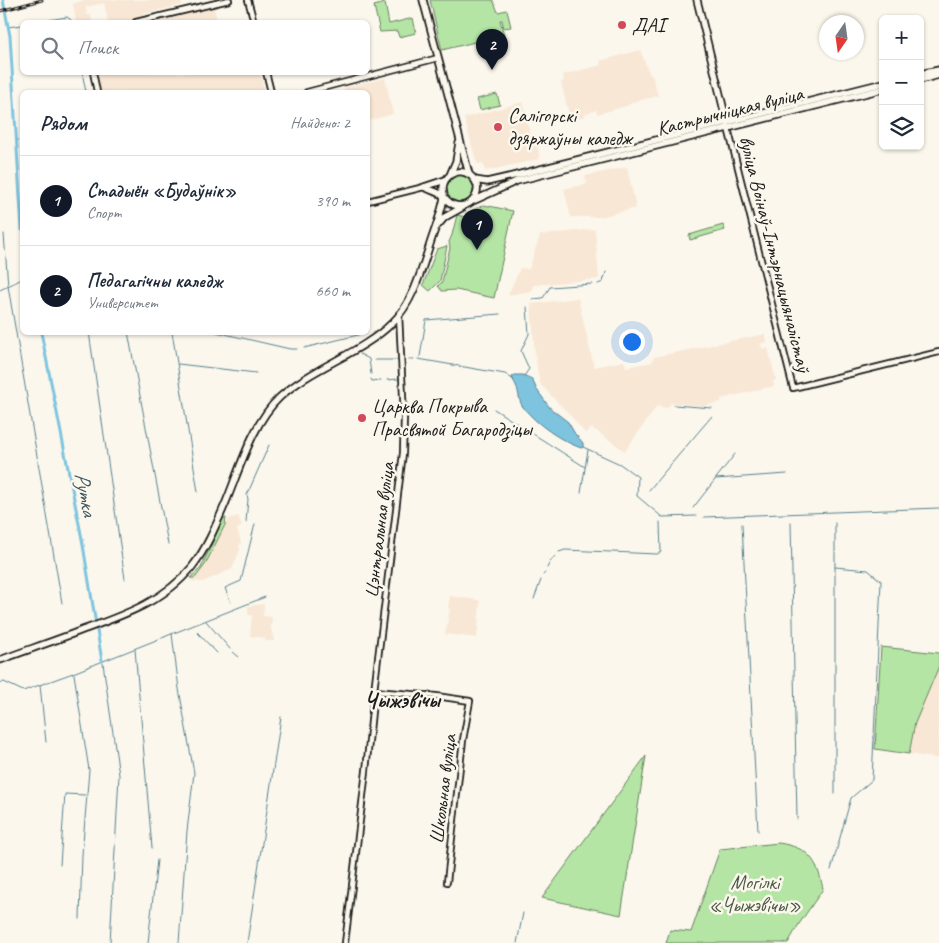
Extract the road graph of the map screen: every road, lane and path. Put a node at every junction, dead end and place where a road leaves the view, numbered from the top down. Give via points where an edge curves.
1 (229, 0) edge
2 (248, 0) edge
3 (423, 0) edge
4 (697, 0) edge
5 (144, 20) edge
6 (253, 20) edge
7 (438, 58) junction
8 (939, 70) edge
9 (924, 73) edge
10 (93, 75) edge
11 (267, 75) edge
12 (939, 75) edge
13 (924, 79) edge
14 (879, 84) edge
15 (96, 90) edge
16 (270, 90) edge
17 (315, 90) edge
18 (879, 90) edge
19 (728, 125) junction
20 (459, 141) junction
21 (469, 174) junction
22 (447, 178) junction
23 (475, 180) junction
24 (424, 187) junction
25 (433, 192) junction
26 (444, 196) junction
27 (370, 200) edge
28 (469, 203) junction
29 (440, 209) junction
30 (436, 226) junction
31 (399, 314) junction
32 (939, 352) edge
33 (0, 660) edge
34 (374, 691) junction
35 (447, 882) dead end
36 (345, 943) edge

1 - 5 street
2 - 6 street
3 - 7 main road
4 - 19 main road
7 - 17 street
7 - 20 main road
8 - 9 main road
10 - 15 street
11 - 16 street
12 - 13 main road
14 - 19 main road, Кастрычніцкая вуліца
18 - 19 main road, Кастрычніцкая вуліца
19 - 23 main road, Кастрычніцкая вуліца via 487,182
19 - 28 main road, Кастрычніцкая вуліца via 517,181
19 - 32 street, вуліца Воінаў-Інтэрнацыяналістаў via 793,388
20 - 21 main road
20 - 22 main road via 458,156
21 - 22 main road via 459,172
21 - 23 main road
22 - 24 main road
22 - 26 main road via 443,185
23 - 28 main road via 476,194
24 - 25 main road
24 - 27 street
25 - 26 main road
25 - 29 main road
26 - 28 main road via 456,206
26 - 29 main road
28 - 30 main road, Кастрычніцкая вуліца
29 - 30 main road
30 - 31 main road via 411,295
31 - 33 main road via 376,335 280,397 256,429 221,514 204,548 184,576 157,598 133,611
31 - 34 street, Цэнтральная вуліца via 403,453
34 - 35 street, Школьная вуліца via 470,701
34 - 36 street, Цэнтральная вуліца

